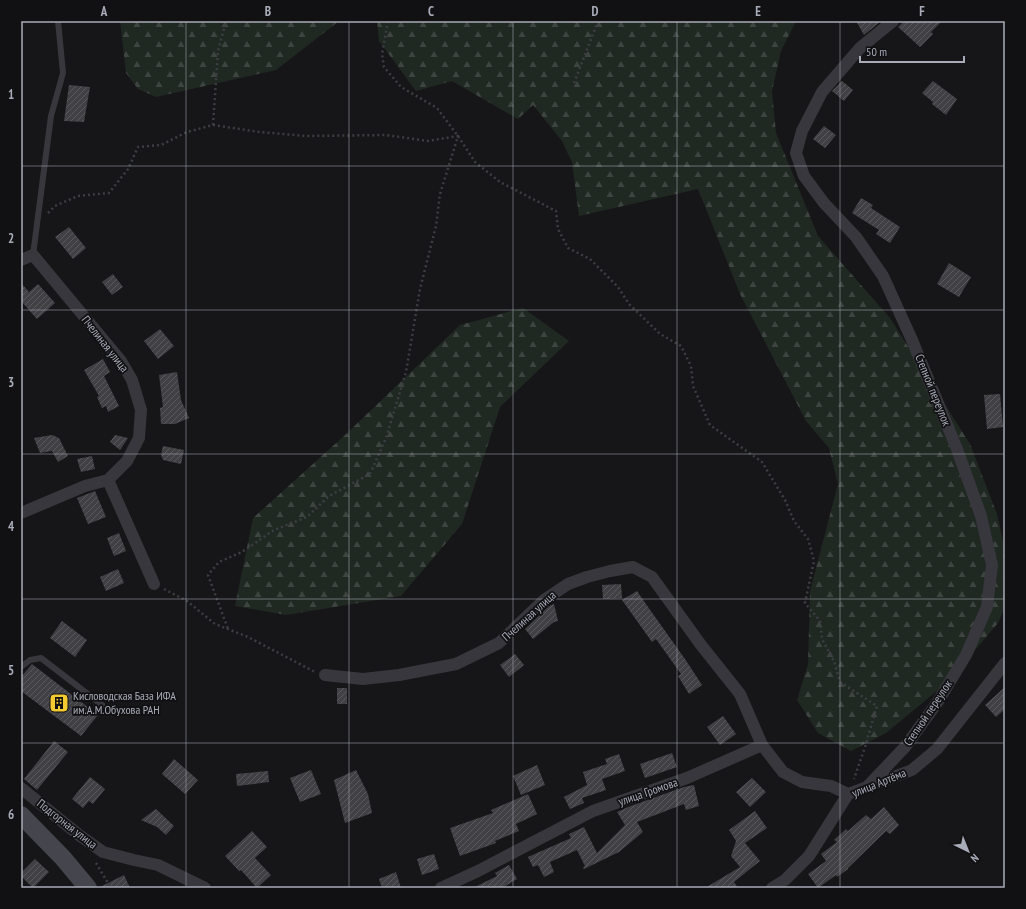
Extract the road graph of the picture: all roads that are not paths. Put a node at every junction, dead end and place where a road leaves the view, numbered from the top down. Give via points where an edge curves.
1 (58, 21) edge
2 (893, 21) edge
3 (33, 255) junction
4 (21, 260) edge
5 (108, 480) junction
6 (21, 513) edge
7 (154, 584) road end
8 (1005, 663) edge
9 (21, 666) edge
10 (326, 675) road end
11 (102, 705) dead end
12 (762, 745) junction
13 (867, 787) junction
14 (21, 788) edge
15 (849, 793) junction
16 (21, 815) edge
17 (88, 888) edge
18 (204, 888) edge
19 (441, 888) edge
20 (772, 888) edge

1 - 3 lane via 63,73 51,116
2 - 13 street, Степной переулок via 860,48 822,92 802,131 796,153 804,176 824,203 856,237 883,276 957,449 980,516 992,565 987,607 966,655 937,703 905,747
3 - 4 street
3 - 5 street, Пчелиная улица via 121,361 132,380 141,410 139,438 127,461
5 - 6 street via 84,486
5 - 7 street
8 - 13 street, улица Артёма via 937,748 912,770
9 - 11 lane via 30,660 41,658
10 - 12 street, Пчелиная улица via 363,679 456,664 499,643 544,600 568,584 632,567 652,577 740,694
12 - 15 street via 784,772 802,782 831,786
12 - 19 street, улица Громова via 687,778 593,811
13 - 15 street, улица Артёма
14 - 18 street, Подгорная улица via 103,852 158,864
15 - 20 street, улица Артёма via 809,856 785,880
16 - 17 street

